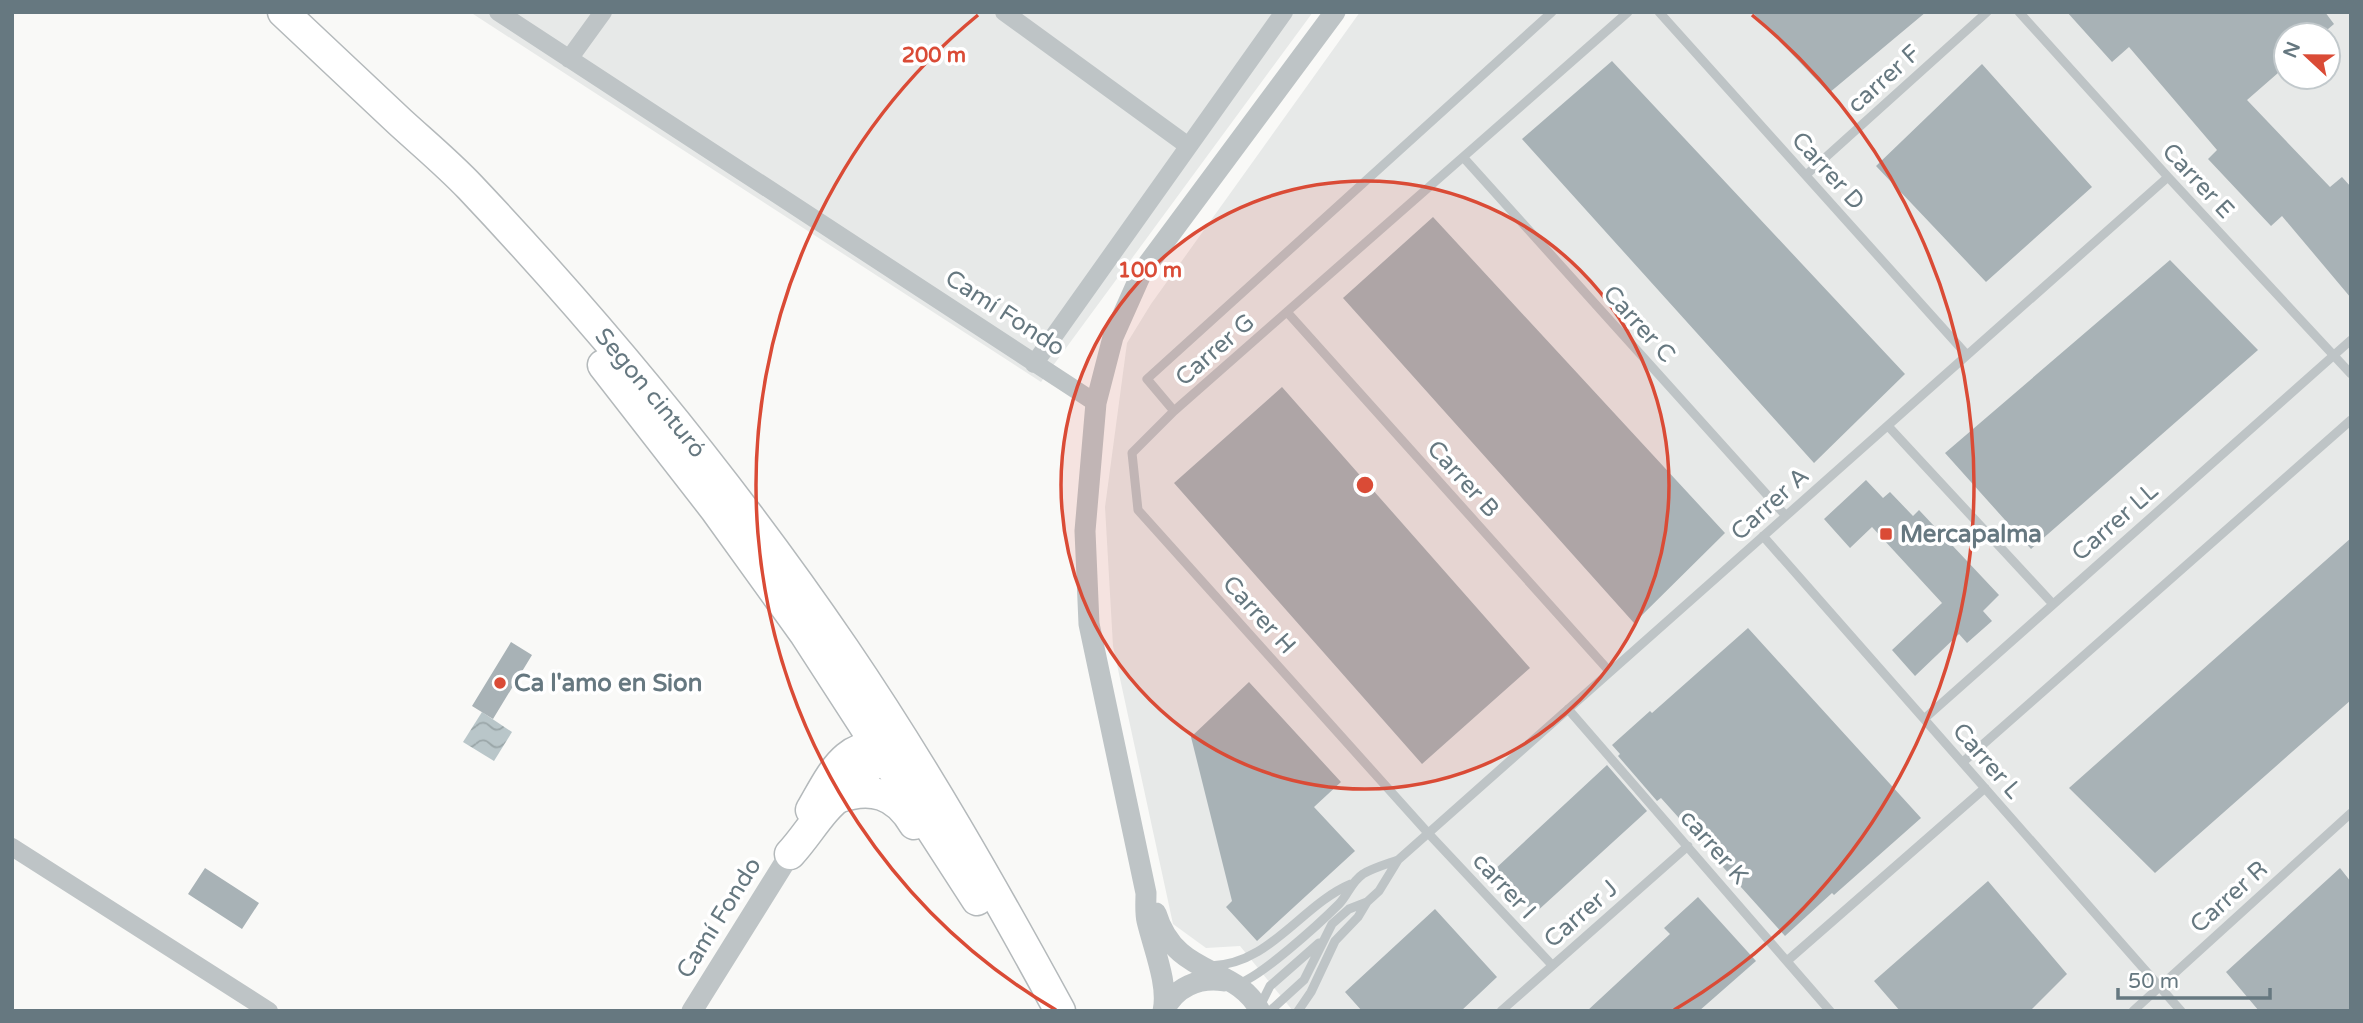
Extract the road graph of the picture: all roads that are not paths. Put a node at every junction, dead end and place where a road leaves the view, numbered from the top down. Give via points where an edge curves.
1 (283, 12) edge
2 (498, 12) edge
3 (603, 12) edge
4 (1004, 12) edge
5 (1283, 12) edge
6 (1335, 12) edge
7 (1552, 12) edge
8 (1628, 12) edge
9 (1659, 12) edge
10 (1987, 12) edge
11 (2019, 12) edge
12 (569, 59) junction
13 (391, 113) junction
14 (1187, 145) junction
15 (1464, 157) junction
16 (1806, 175) junction
17 (2168, 177) junction
18 (1287, 312) junction
19 (2351, 340) edge
20 (1967, 355) junction
21 (2333, 356) junction
22 (1034, 364) junction
23 (2351, 374) edge
24 (1096, 403) junction
25 (1174, 411) junction
26 (2351, 420) edge
27 (677, 424) junction
28 (1888, 426) junction
29 (1786, 516) junction
30 (1763, 537) junction
31 (2052, 603) junction
32 (1610, 672) junction
33 (831, 673) junction
34 (1568, 709) junction
35 (1924, 719) junction
36 (880, 748) junction
37 (1963, 762) junction
38 (835, 785) junction
39 (1985, 788) junction
40 (2351, 813) edge
41 (1429, 833) junction
42 (1688, 846) junction
43 (12, 847) edge
44 (790, 854) joint
45 (1398, 860) junction
46 (1351, 884) junction
47 (1146, 893) junction
48 (1367, 902) junction
49 (1001, 922) junction
50 (1327, 932) junction
51 (1787, 961) junction
52 (1194, 962) junction
53 (1552, 965) junction
54 (1233, 984) junction
55 (2159, 986) junction
56 (269, 1011) edge
57 (692, 1011) edge
58 (1040, 1011) edge
59 (1060, 1011) edge
60 (1163, 1011) edge
61 (1261, 1011) edge
62 (1270, 1011) edge
63 (1298, 1011) edge
64 (1500, 1011) edge
65 (1830, 1011) edge
66 (2133, 1011) edge
67 (2181, 1011) edge

1 - 13 highway, Segon cinturó
2 - 12 street, Camí Fondo
3 - 12 street
4 - 14 street
5 - 14 street
6 - 24 street via 1142,272 1113,337
7 - 25 lane, Carrer G via 1147,379
8 - 15 lane, Carrer G
9 - 16 lane, Carrer D
10 - 16 lane, carrer F
11 - 17 lane, Carrer E
12 - 22 street, Camí Fondo
13 - 27 highway, Segon cinturó via 467,184 538,260
13 - 33 highway, Segon cinturó via 660,436
14 - 22 street
15 - 18 lane, Carrer G
15 - 29 lane, Carrer C
16 - 20 lane, Carrer D
17 - 20 lane, Carrer A
17 - 21 lane, Carrer E
18 - 25 lane, Carrer G
18 - 32 lane, Carrer B
19 - 21 lane, Carrer LL
20 - 28 lane, Carrer A
21 - 23 lane, Carrer E
21 - 31 lane, Carrer LL
22 - 24 street, Camí Fondo
24 - 47 street via 1085,531 1089,624
25 - 41 lane, Carrer H via 1132,453 1138,510
26 - 37 lane
27 - 36 highway via 711,485 878,725
27 - 49 highway, Segon cinturó via 802,589 878,701
28 - 29 lane, Carrer A
28 - 31 lane
29 - 30 lane, Carrer A
30 - 32 lane, Carrer A
30 - 35 lane, Carrer L
31 - 35 lane, Carrer LL
32 - 34 lane, Carrer A
33 - 36 highway, Segon cinturó
33 - 38 highway via 843,718
34 - 41 lane, Carrer A
34 - 42 lane, carrer K
35 - 37 lane, Carrer L
36 - 38 highway via 851,753
36 - 49 highway, Segon cinturó
36 - 49 highway via 901,761
37 - 39 lane, Carrer L
38 - 44 highway via 798,829
38 - 49 highway via 899,803 951,882
39 - 51 lane
39 - 55 lane, Carrer L
40 - 55 lane, Carrer R
41 - 45 lane, Carrer A
41 - 53 lane, carrer I
42 - 51 lane, carrer K
42 - 53 lane, Carrer J
43 - 56 street
44 - 57 street, Camí Fondo
45 - 46 lane
45 - 48 lane
46 - 52 lane via 1332,892 1278,939 1244,959 1220,965
46 - 54 lane via 1341,902 1269,965 1243,983
47 - 52 street via 1168,940
47 - 60 street via 1146,918 1159,967
48 - 50 lane via 1349,909
48 - 63 lane via 1335,941
49 - 58 highway
49 - 59 highway
50 - 61 lane via 1266,990
50 - 62 lane via 1304,980
51 - 65 lane, carrer K
52 - 54 street
53 - 64 lane, Carrer J
54 - 60 street via 1215,979 1188,985
54 - 61 street
55 - 66 lane, Carrer R
55 - 67 lane, Carrer L

